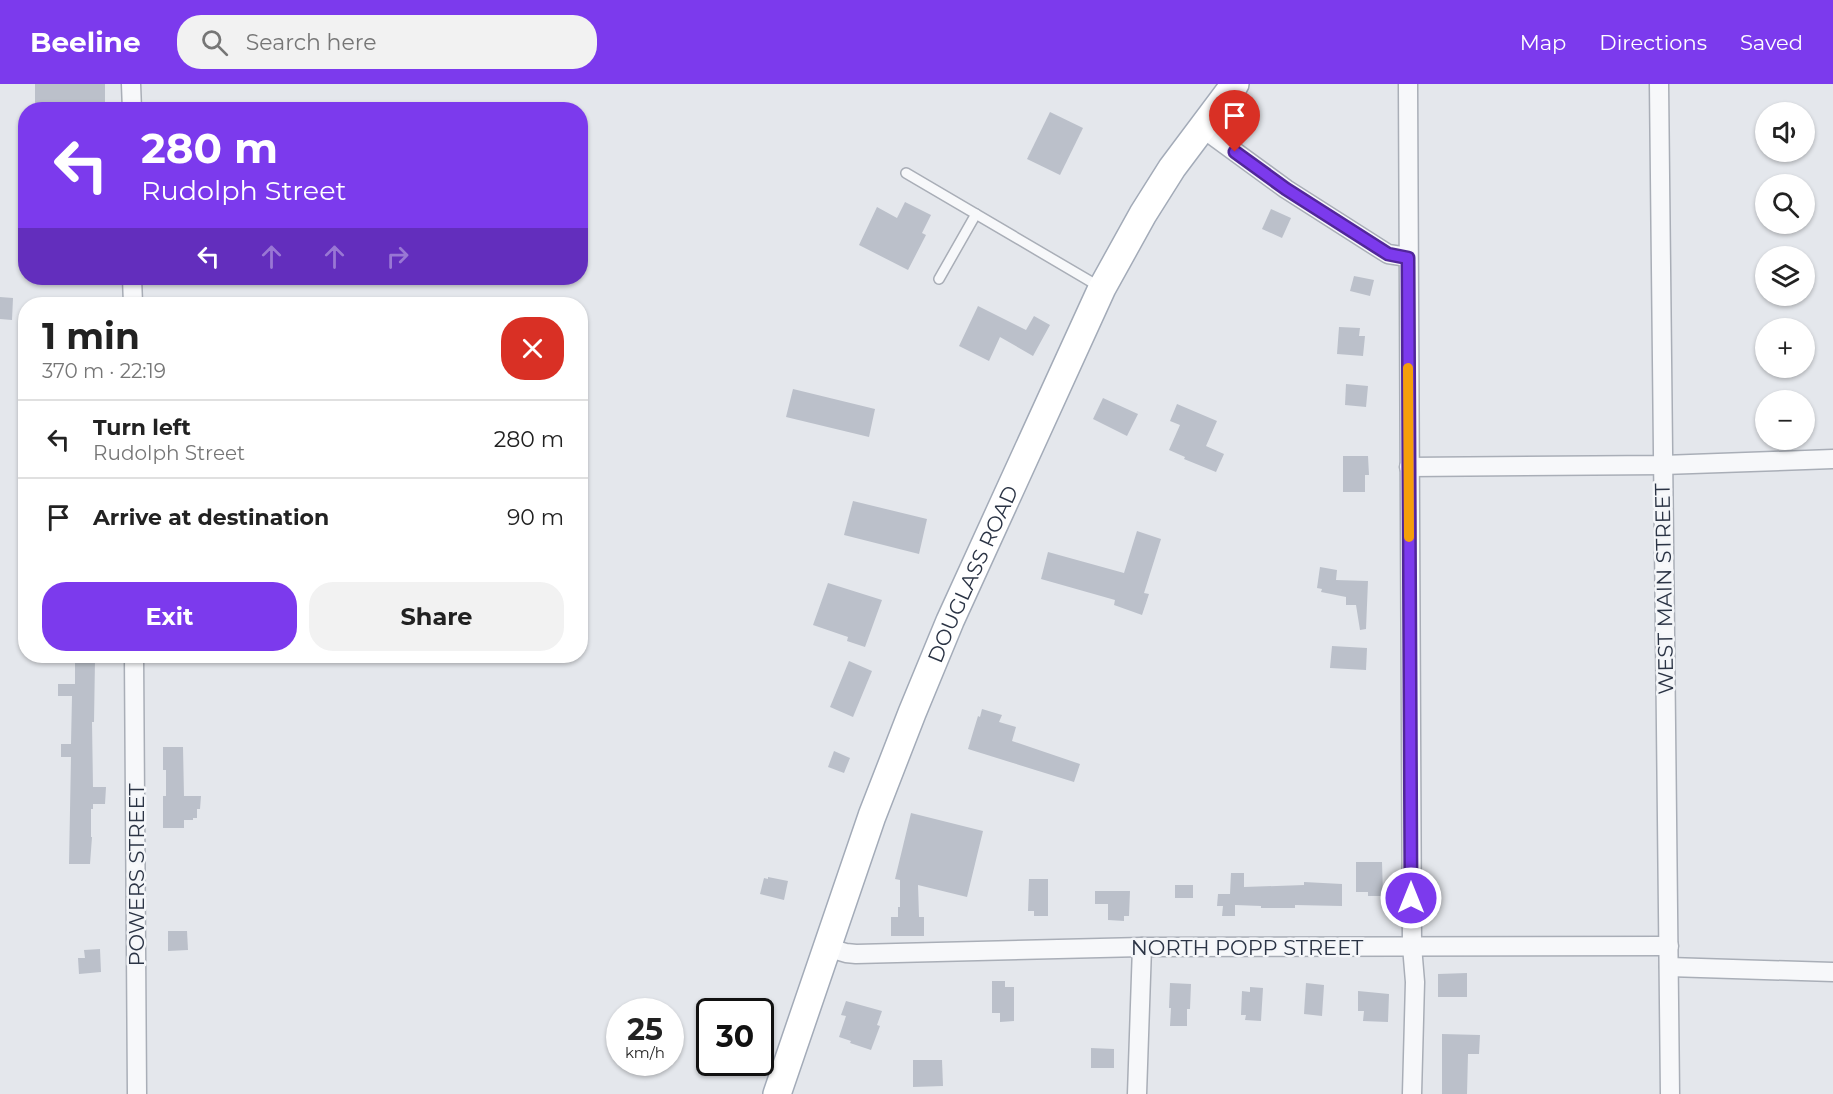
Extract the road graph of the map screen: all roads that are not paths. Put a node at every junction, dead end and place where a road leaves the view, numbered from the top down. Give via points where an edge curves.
1 (131, 84) edge
2 (1235, 84) edge
3 (1408, 84) edge
4 (1659, 84) edge
5 (132, 102) edge
6 (1202, 127) junction
7 (906, 173) dead end
8 (976, 214) junction
9 (1408, 258) junction
10 (939, 279) dead end
11 (1102, 288) junction
12 (1833, 459) edge
13 (1663, 465) junction
14 (1409, 467) junction
15 (134, 663) edge
16 (826, 946) junction
17 (1412, 946) junction
18 (1669, 946) junction
19 (1142, 947) junction
20 (1669, 967) junction
21 (1833, 972) edge
22 (137, 1094) edge
23 (777, 1094) edge
24 (1137, 1094) edge
25 (1412, 1094) edge
26 (1670, 1094) edge

1 - 5 street
2 - 6 main road, DOUGLASS ROAD
3 - 9 street
4 - 13 street, WEST MAIN STREET
6 - 9 street via 1286,189 1388,254
6 - 11 main road, DOUGLASS ROAD via 1143,214
7 - 8 lane
8 - 10 lane
8 - 11 lane
9 - 14 street
11 - 16 main road, DOUGLASS ROAD via 916,702
12 - 13 street
13 - 14 street
13 - 18 street, WEST MAIN STREET
14 - 17 street
15 - 22 street, POWERS STREET
16 - 19 street, NORTH POPP STREET via 856,954
16 - 23 main road, DOUGLASS ROAD
17 - 18 street, NORTH POPP STREET
17 - 19 street, NORTH POPP STREET
17 - 25 street
18 - 20 street, WEST MAIN STREET
19 - 24 street
20 - 21 street
20 - 26 street, WEST MAIN STREET

